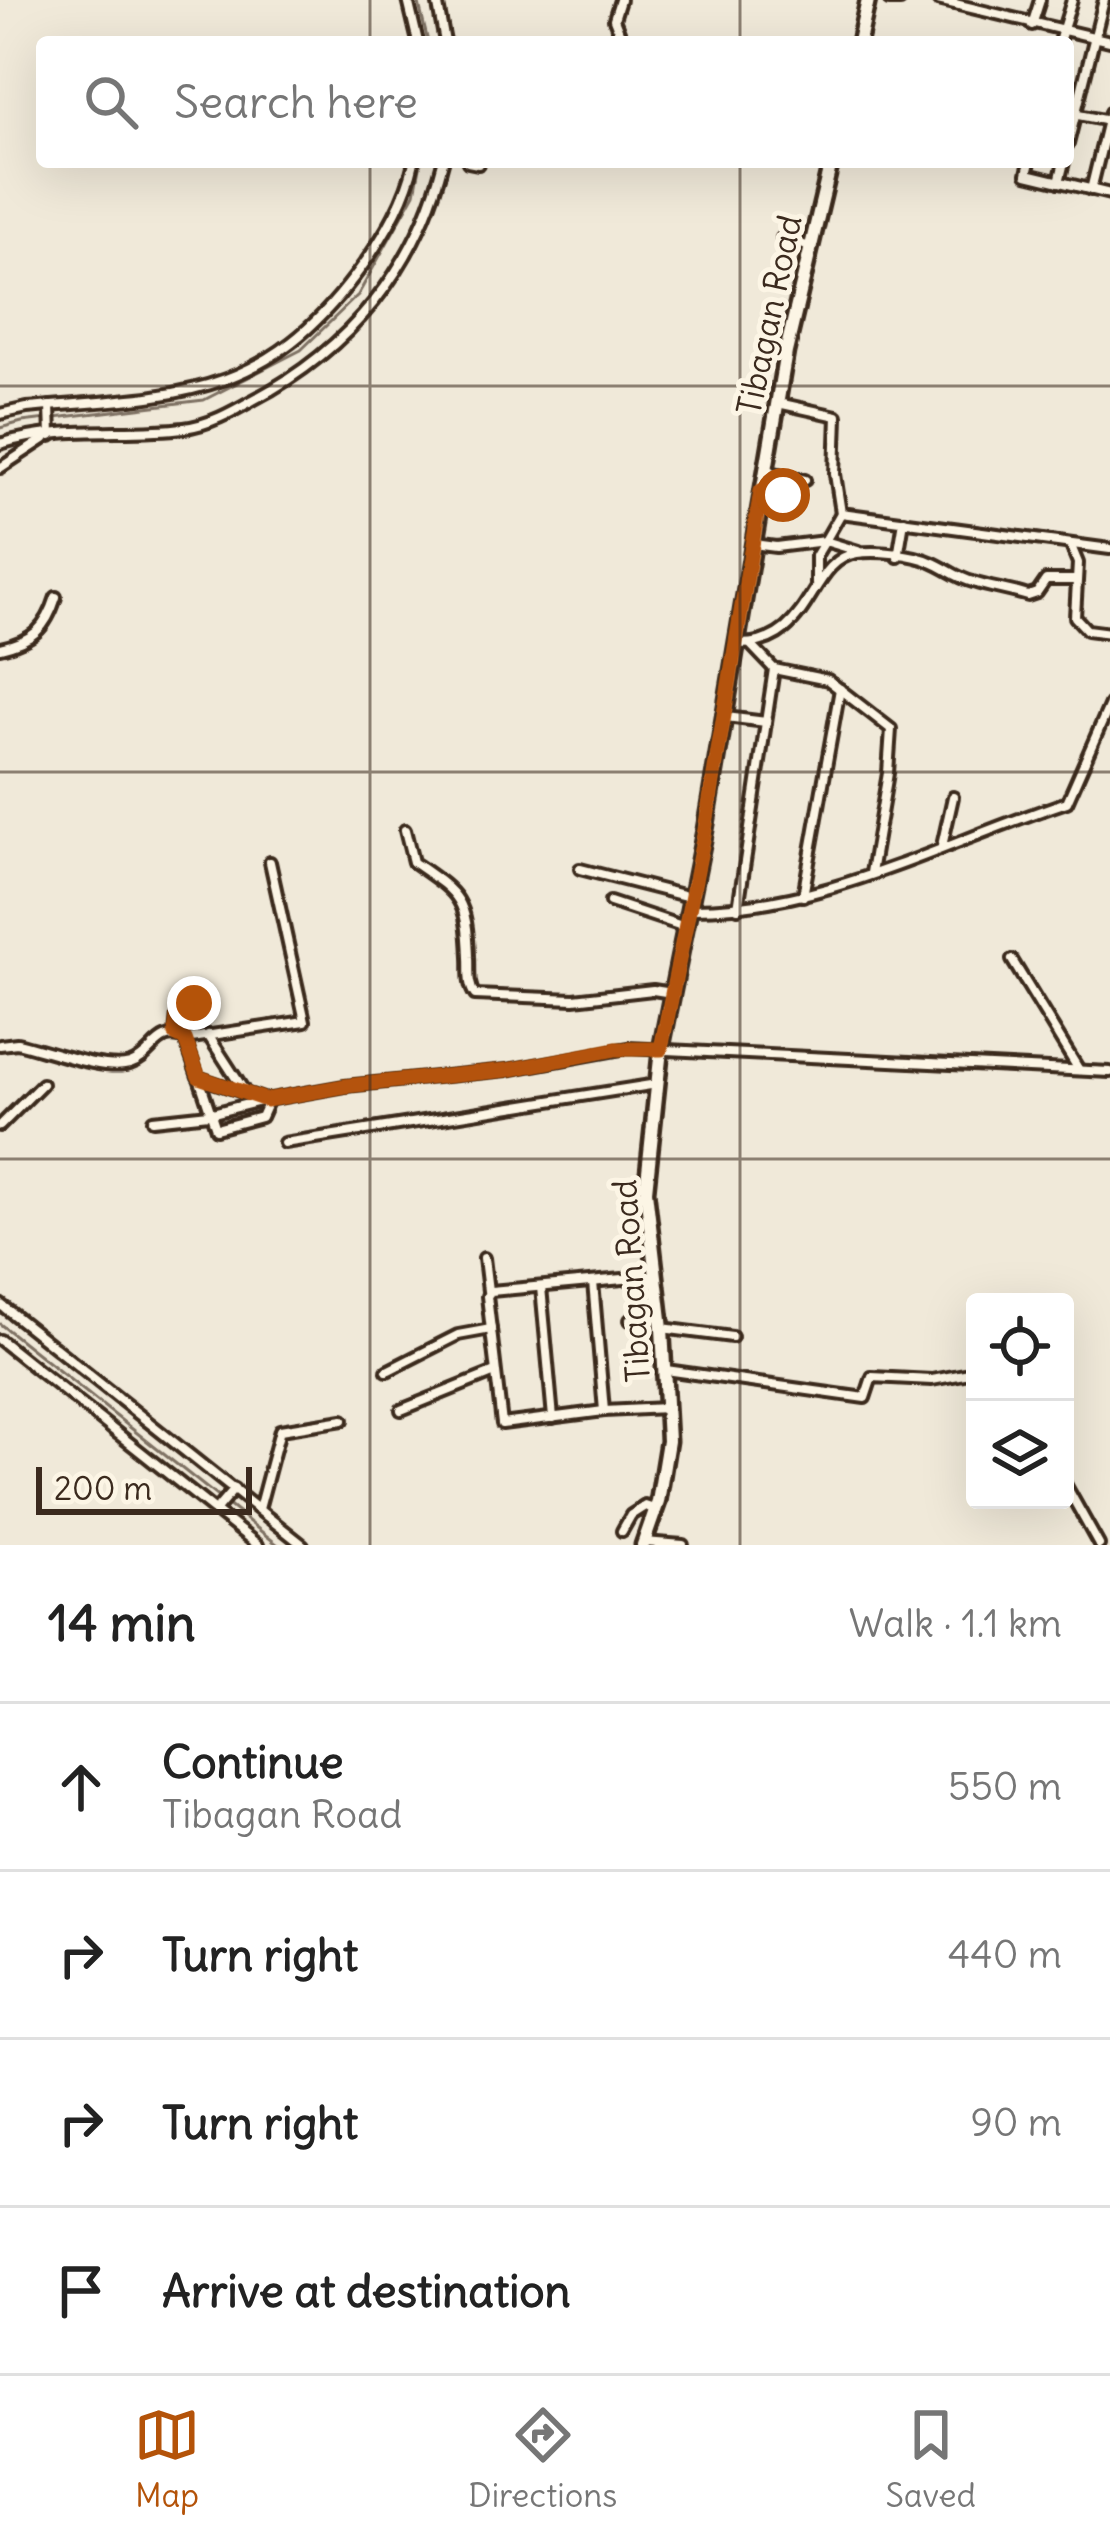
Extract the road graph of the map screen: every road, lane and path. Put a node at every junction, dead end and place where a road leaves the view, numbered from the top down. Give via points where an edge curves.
1 (408, 0) edge
2 (437, 0) edge
3 (620, 0) edge
4 (868, 0) edge
5 (889, 0) edge
6 (900, 0) edge
7 (938, 0) edge
8 (1005, 0) edge
9 (1040, 0) edge
10 (1072, 0) edge
11 (1104, 0) edge
12 (968, 4) edge
13 (1000, 16) junction
14 (1032, 25) junction
15 (1061, 31) junction
16 (417, 36) edge
17 (445, 36) edge
18 (620, 36) edge
19 (860, 36) edge
20 (1060, 36) edge
21 (1094, 37) junction
22 (1110, 41) edge
23 (1074, 104) edge
24 (1074, 114) edge
25 (1109, 118) edge
26 (413, 168) edge
27 (441, 168) edge
28 (830, 168) edge
29 (1029, 168) edge
30 (1062, 168) edge
31 (1059, 182) junction
32 (1091, 190) junction
33 (1110, 194) edge
34 (782, 238) dead end
35 (810, 247) junction
36 (777, 404) junction
37 (50, 408) junction
38 (1, 413) edge
39 (50, 434) junction
40 (0, 444) edge
41 (0, 468) edge
42 (764, 471) junction
43 (806, 480) dead end
44 (761, 491) junction
45 (797, 498) dead end
46 (842, 513) junction
47 (904, 521) junction
48 (825, 541) junction
49 (752, 544) junction
50 (1070, 544) junction
51 (1110, 549) edge
52 (859, 552) junction
53 (898, 556) junction
54 (1074, 580) junction
55 (815, 589) junction
56 (56, 598) dead end
57 (1110, 633) edge
58 (743, 644) junction
59 (0, 648) edge
60 (773, 669) junction
61 (840, 689) junction
62 (1110, 704) edge
63 (724, 717) junction
64 (766, 722) junction
65 (953, 797) dead end
66 (405, 830) dead end
67 (942, 848) junction
68 (270, 862) dead end
69 (580, 869) dead end
70 (872, 873) junction
71 (803, 896) junction
72 (610, 902) dead end
73 (690, 903) junction
74 (738, 908) junction
75 (686, 927) junction
76 (1012, 960) dead end
77 (672, 993) junction
78 (194, 1003) dead end
79 (175, 1034) junction
80 (208, 1035) junction
81 (185, 1039) junction
82 (0, 1046) edge
83 (661, 1049) junction
84 (1080, 1071) junction
85 (1110, 1072) edge
86 (199, 1077) junction
87 (42, 1084) dead end
88 (657, 1084) junction
89 (248, 1094) junction
90 (267, 1100) junction
91 (209, 1114) junction
92 (153, 1120) dead end
93 (0, 1126) edge
94 (284, 1143) dead end
95 (484, 1258) dead end
96 (656, 1276) junction
97 (593, 1282) junction
98 (542, 1287) junction
99 (488, 1293) junction
100 (0, 1304) edge
101 (630, 1320) dead end
102 (662, 1322) junction
103 (491, 1329) junction
104 (732, 1337) dead end
105 (0, 1340) edge
106 (666, 1370) junction
107 (387, 1371) dead end
108 (495, 1372) junction
109 (966, 1374) edge
110 (668, 1408) junction
111 (401, 1410) dead end
112 (604, 1411) junction
113 (553, 1418) junction
114 (343, 1420) dead end
115 (232, 1491) junction
116 (1074, 1500) edge
117 (218, 1508) junction
118 (259, 1509) junction
119 (656, 1510) junction
120 (622, 1531) dead end
121 (644, 1544) edge
122 (258, 1545) edge
123 (303, 1545) edge
124 (682, 1545) edge
125 (1099, 1545) edge

1 - 16 street
2 - 17 street
3 - 18 street
4 - 19 main road
5 - 6 street
7 - 12 street
8 - 13 street
9 - 14 street
10 - 15 street
11 - 21 street
12 - 13 street
13 - 14 street
14 - 15 street
15 - 20 street
15 - 21 street
21 - 22 street
21 - 23 street
24 - 25 street
25 - 32 street
26 - 37 street via 382,239 326,315 291,343 201,390
27 - 39 street via 394,279 341,339 289,380 190,427
28 - 35 main road, Tibagan Road
29 - 31 street via 1027,175
30 - 31 street
31 - 32 street
32 - 33 street
34 - 35 street
35 - 36 main road, Tibagan Road
36 - 42 main road, Tibagan Road
36 - 46 street via 838,416
37 - 38 street
37 - 39 street
39 - 40 street
39 - 41 street
42 - 43 street
42 - 44 main road, Tibagan Road
44 - 45 street
44 - 49 main road, Tibagan Road
46 - 47 street
46 - 48 street
47 - 50 street
47 - 53 street
48 - 49 street
48 - 52 street
48 - 55 street
49 - 58 main road, Tibagan Road
50 - 51 street
50 - 54 street
52 - 53 street
52 - 55 street via 833,566
53 - 54 street via 1028,596 1046,580
54 - 57 street via 1078,621
55 - 58 street via 794,623
56 - 59 street via 37,634
58 - 60 street
58 - 63 main road, Tibagan Road
60 - 61 street
60 - 64 street
61 - 70 street via 892,732
61 - 71 street
62 - 67 street via 1070,799
63 - 64 street
63 - 73 main road, Tibagan Road
64 - 74 street
65 - 67 street
66 - 77 street via 411,859 461,903 475,995
67 - 70 street
68 - 80 street via 305,1019
69 - 73 street
70 - 71 street
71 - 74 street
72 - 75 street
73 - 74 street
73 - 75 main road, Tibagan Road
75 - 77 main road, Tibagan Road
76 - 84 street
77 - 83 main road, Tibagan Road
78 - 79 street via 178,1006
79 - 81 street
79 - 82 street via 116,1067
80 - 81 street
80 - 89 street
81 - 86 street
83 - 84 street
83 - 88 main road, Tibagan Road
83 - 90 street
84 - 85 street
86 - 89 street
86 - 91 street
87 - 93 street
88 - 94 street
88 - 96 main road, Tibagan Road via 646,1191
89 - 90 street
90 - 91 street
90 - 91 street via 261,1117 219,1129
91 - 92 street
95 - 99 street
96 - 97 street
96 - 102 main road, Tibagan Road
97 - 98 street
97 - 112 street
98 - 99 street
98 - 113 street
99 - 103 street
100 - 115 street
101 - 102 street
102 - 104 street
102 - 106 main road, Tibagan Road
103 - 107 street via 458,1335
103 - 108 street
105 - 117 street
106 - 109 street via 865,1398 872,1377
106 - 110 main road, Tibagan Road
108 - 111 street
108 - 113 street via 502,1424
110 - 112 street
110 - 119 main road, Tibagan Road
112 - 113 street
114 - 118 street via 280,1430
115 - 117 street
115 - 118 street
116 - 125 street
117 - 122 street
118 - 123 street
119 - 120 street via 643,1507
119 - 121 main road, Tibagan Road
121 - 124 street

